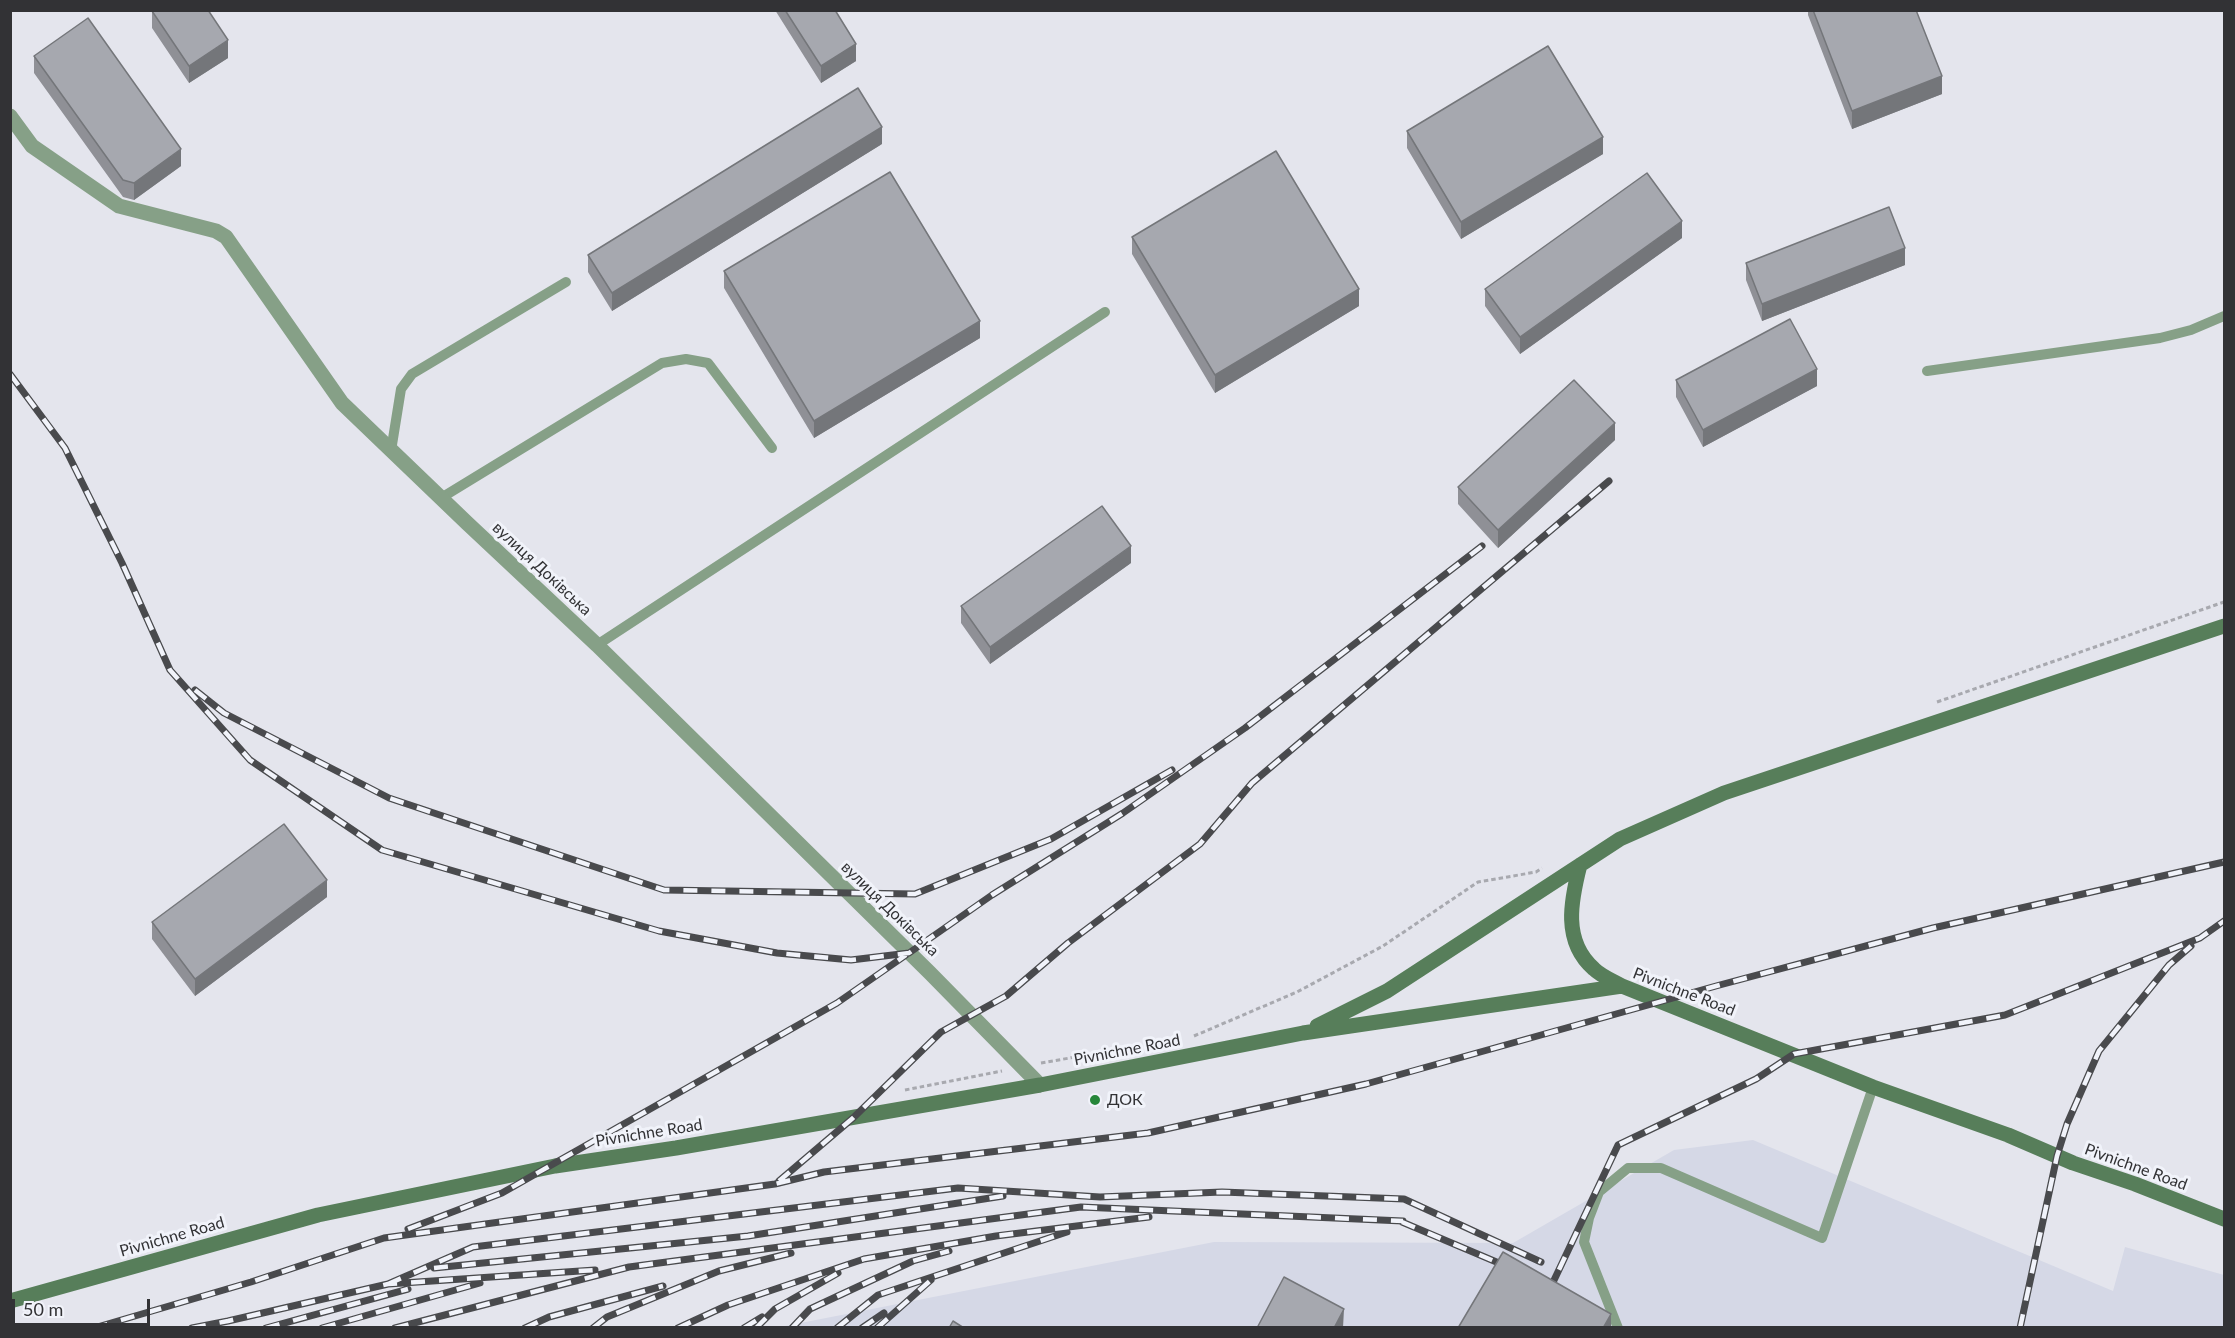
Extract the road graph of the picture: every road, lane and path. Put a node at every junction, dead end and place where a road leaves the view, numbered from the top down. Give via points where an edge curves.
1 (10, 117) edge
2 (566, 282) dead end
3 (1105, 312) dead end
4 (2224, 316) edge
5 (1927, 371) dead end
6 (772, 448) dead end
7 (392, 451) junction
8 (441, 498) junction
9 (2224, 602) edge
10 (2224, 626) edge
11 (597, 645) junction
12 (1932, 704) dead end
13 (1580, 865) junction
14 (1536, 872) dead end
15 (1622, 986) junction
16 (1303, 1033) junction
17 (1192, 1037) dead end
18 (1159, 1043) dead end
19 (1037, 1064) dead end
20 (1040, 1085) junction
21 (1873, 1087) junction
22 (2224, 1219) edge
23 (10, 1301) edge
24 (1617, 1328) edge

1 - 7 street, вулиця Доківська via 32,146 119,206 226,237 342,403
2 - 7 lane via 412,374 401,389
3 - 11 lane
4 - 5 lane via 2160,338
6 - 8 lane via 708,363 686,359 662,363
7 - 8 street, вулиця Доківська
8 - 11 street, вулиця Доківська
9 - 12 path
10 - 13 main road via 1724,793 1620,839
11 - 20 street, вулиця Доківська
13 - 15 main road via 1571,899 1577,947 1594,969
13 - 16 main road via 1387,991
14 - 17 path via 1478,882 1383,946 1298,992
15 - 16 main road, Pivnichne Road
15 - 21 main road, Pivnichne Road
16 - 20 main road, Pivnichne Road
18 - 19 path
20 - 23 main road, Pivnichne Road via 555,1166 318,1215
21 - 22 main road, Pivnichne Road
21 - 24 lane via 1822,1238 1661,1168 1628,1168 1599,1192 1584,1242

